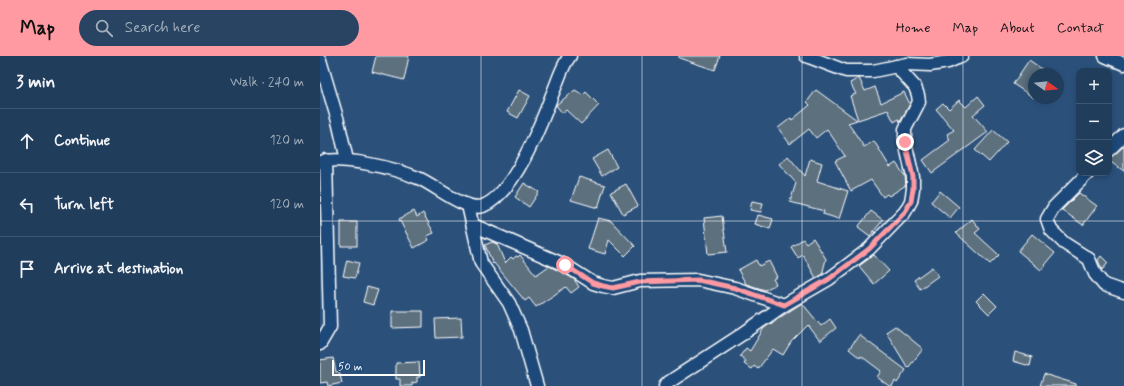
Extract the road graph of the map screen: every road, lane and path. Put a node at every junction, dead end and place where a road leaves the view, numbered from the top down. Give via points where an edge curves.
1 (570, 56) edge
2 (806, 56) edge
3 (962, 56) edge
4 (1105, 56) edge
5 (320, 60) edge
6 (1124, 64) edge
7 (896, 66) junction
8 (1124, 135) edge
9 (1112, 147) edge
10 (347, 160) junction
11 (323, 161) edge
12 (1085, 176) edge
13 (468, 205) junction
14 (473, 225) junction
15 (1124, 292) edge
16 (784, 305) junction
17 (320, 344) edge
18 (537, 386) edge
19 (665, 386) edge

1 - 13 street via 526,155 502,193 482,206
2 - 7 street via 846,71 873,71
3 - 7 street via 930,65
4 - 6 street
5 - 10 street
7 - 16 street via 914,87 919,102 904,135 913,177 911,201 905,212 869,249 829,279
8 - 9 street
10 - 11 street
10 - 13 street via 418,178
11 - 17 street via 330,327
12 - 15 street via 1054,207 1047,219 1051,230 1089,259 1095,274 1104,285
13 - 14 street
14 - 16 street via 565,265 593,283 603,286 613,288 640,282 698,280 735,288
14 - 18 street via 481,264 509,303 521,330
16 - 19 street

